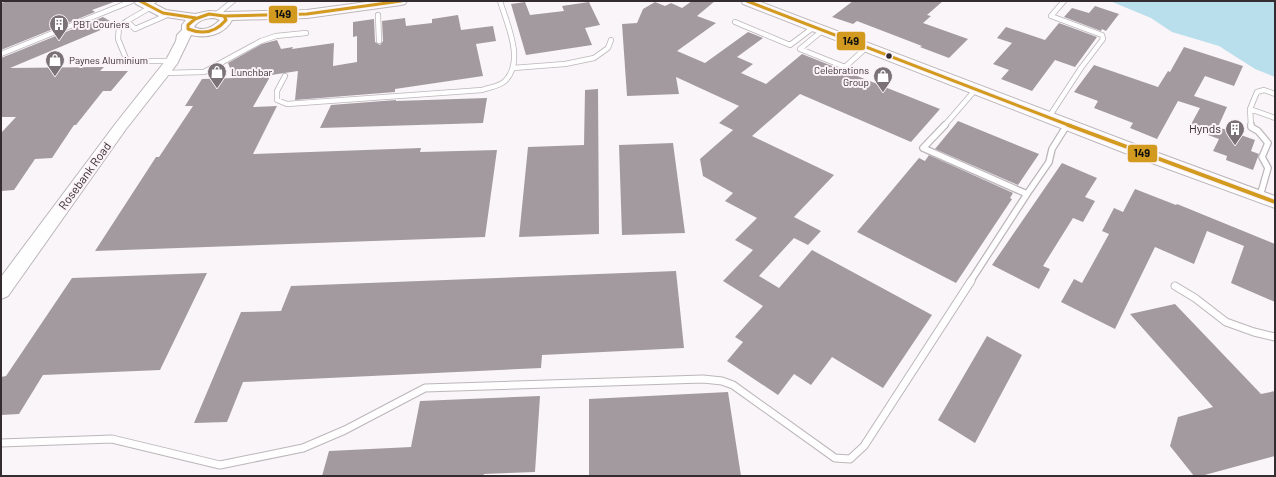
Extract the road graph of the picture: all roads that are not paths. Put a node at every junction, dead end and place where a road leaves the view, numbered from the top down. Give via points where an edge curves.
1 (132, 1) edge
2 (233, 1) edge
3 (401, 1) edge
4 (500, 1) edge
5 (747, 1) edge
6 (1064, 1) edge
7 (148, 3) edge
8 (377, 7) edge
9 (164, 15) junction
10 (220, 15) junction
11 (281, 15) junction
12 (127, 21) junction
13 (735, 22) dead end
14 (191, 26) junction
15 (818, 29) junction
16 (213, 30) junction
17 (306, 33) dead end
18 (611, 40) dead end
19 (379, 41) dead end
20 (867, 47) junction
21 (1, 54) edge
22 (167, 67) junction
23 (513, 68) junction
24 (285, 76) dead end
25 (976, 89) junction
26 (1275, 94) edge
27 (1250, 109) junction
28 (1049, 117) junction
29 (1275, 118) edge
30 (1068, 124) junction
31 (1268, 168) junction
32 (1275, 168) edge
33 (1027, 194) junction
34 (1260, 196) junction
35 (1275, 202) edge
36 (1175, 286) dead end
37 (1, 291) edge
38 (1275, 337) edge
39 (1, 443) edge

1 - 21 lane
2 - 10 lane
3 - 8 main road
4 - 23 lane via 515,55
5 - 15 main road
6 - 28 lane via 1051,16 1102,35 1103,39
7 - 9 main road
7 - 12 lane
8 - 11 main road
8 - 19 lane
9 - 12 lane via 135,29
9 - 14 main road via 174,24
10 - 11 main road
10 - 14 main road via 205,15
10 - 16 main road via 226,20
11 - 16 main road
12 - 22 lane via 119,27 118,39 127,61
13 - 15 lane via 790,45
14 - 16 main road via 196,32
14 - 22 main road, Rosebank Road
15 - 20 main road
15 - 20 lane via 800,49 845,67
16 - 22 main road, Rosebank Road
17 - 22 lane via 276,36 261,41 204,72
18 - 23 lane via 608,48 594,58 565,64
20 - 25 main road
22 - 37 main road, Rosebank Road
23 - 24 lane via 504,82 482,90 287,104 277,100 277,92
25 - 28 main road
25 - 33 lane via 923,148
26 - 27 lane via 1264,90 1257,92
27 - 29 lane
27 - 31 lane via 1251,127 1268,143 1262,157
28 - 30 main road
30 - 33 lane via 1052,149 1049,162
30 - 34 main road
31 - 32 lane
31 - 34 lane
33 - 39 lane via 864,446 850,459 835,458 733,385 703,378 425,388 345,430 303,448 220,465 112,439
34 - 35 main road
36 - 38 lane via 1226,322

